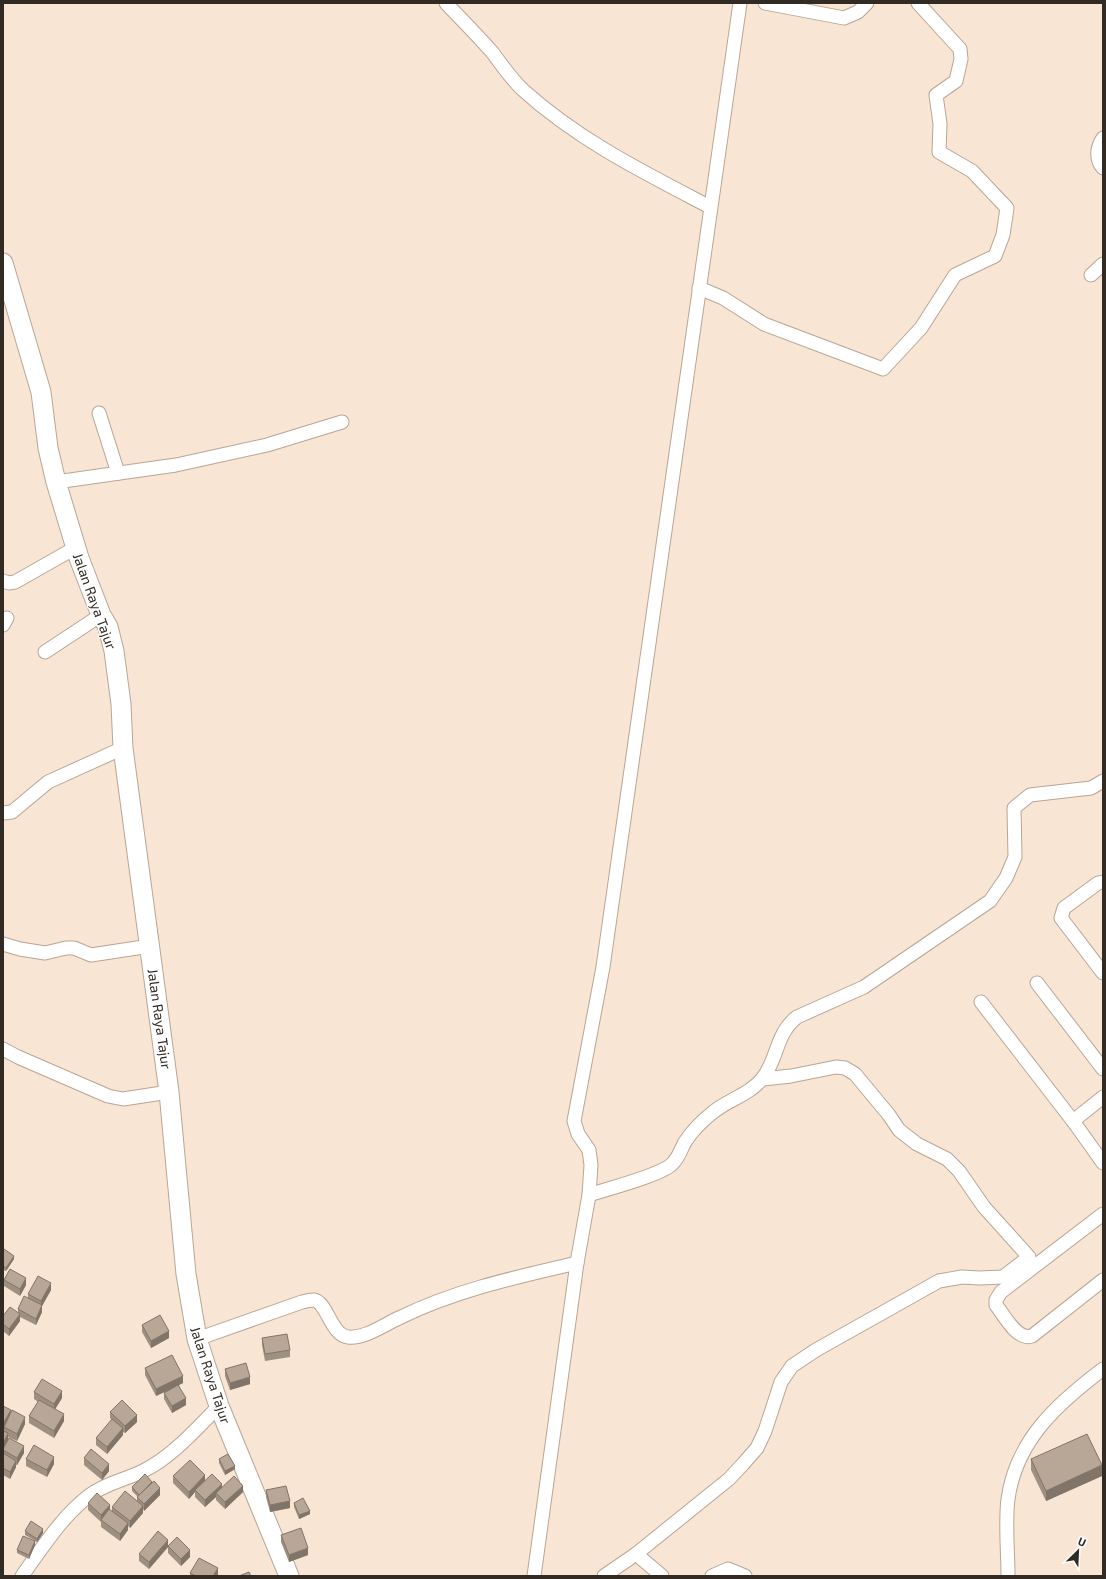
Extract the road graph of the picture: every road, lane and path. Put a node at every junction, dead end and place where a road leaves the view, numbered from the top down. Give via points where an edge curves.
1 (446, 3) edge
2 (740, 3) edge
3 (765, 3) edge
4 (867, 3) edge
5 (918, 3) edge
6 (1103, 138) edge
7 (1103, 168) edge
8 (710, 207) junction
9 (3, 263) edge
10 (1103, 264) edge
11 (1091, 275) dead end
12 (699, 288) junction
13 (99, 413) dead end
14 (342, 422) dead end
15 (118, 473) junction
16 (56, 482) junction
17 (76, 548) junction
18 (3, 581) edge
19 (101, 615) junction
20 (45, 652) dead end
21 (123, 748) junction
22 (1103, 781) edge
23 (3, 813) edge
24 (1103, 882) edge
25 (3, 944) edge
26 (150, 946) junction
27 (1103, 973) edge
28 (1037, 983) dead end
29 (981, 1002) dead end
30 (3, 1049) edge
31 (1103, 1069) edge
32 (762, 1079) junction
33 (169, 1092) junction
34 (1103, 1097) edge
35 (1073, 1121) junction
36 (1103, 1163) edge
37 (588, 1195) junction
38 (1103, 1214) edge
39 (577, 1263) junction
40 (1103, 1280) edge
41 (197, 1339) junction
42 (1103, 1369) edge
43 (219, 1406) junction
44 (636, 1554) junction
45 (22, 1576) edge
46 (289, 1576) edge
47 (534, 1576) edge
48 (604, 1576) edge
49 (662, 1576) edge
50 (712, 1576) edge
51 (745, 1576) edge
52 (1008, 1576) edge

1 - 8 street via 493,53 522,90 582,137
2 - 8 street
3 - 4 street via 844,18 858,12
5 - 12 street via 960,49 961,59 956,81 936,95 940,124 939,152 972,171 1007,208 1003,235 995,256 955,274 921,328 883,369 764,324 723,298
6 - 7 street via 1099,143 1098,154
8 - 12 street
9 - 16 main road, Jalan Raya Tajur via 42,392 48,448
10 - 11 street
12 - 37 street via 603,967 574,1121 591,1158
13 - 15 street
14 - 15 street via 267,445 176,465
15 - 16 street
16 - 17 main road, Jalan Raya Tajur
17 - 18 street via 16,582
17 - 19 main road, Jalan Raya Tajur
19 - 20 street
19 - 21 main road, Jalan Raya Tajur via 108,627 114,651 121,704
21 - 23 street via 48,782 12,812
21 - 26 main road, Jalan Raya Tajur
22 - 32 street via 1091,788 1030,795 1014,808 1015,857 1006,878 990,901 864,987 797,1017 788,1024
24 - 27 street via 1064,908 1061,918
25 - 26 street via 45,953 74,948 91,955
26 - 33 main road, Jalan Raya Tajur
28 - 31 street
29 - 35 street
30 - 33 street via 108,1096 123,1099
32 - 37 street via 753,1088 712,1113 687,1139 672,1164 619,1186
32 - 44 street via 836,1067 855,1074 899,1130 917,1144 947,1159 959,1171 984,1207 1029,1257 1003,1277 962,1277 939,1281 792,1366 781,1382 760,1442 744,1464
33 - 41 main road, Jalan Raya Tajur via 186,1274
34 - 35 street
35 - 36 street
37 - 39 street
38 - 40 street via 1001,1292 996,1305 1020,1334 1027,1338
39 - 41 street via 485,1285 409,1313 359,1336 342,1335 319,1302 314,1300
39 - 47 street
41 - 43 main road, Jalan Raya Tajur
42 - 52 street via 1056,1407 1044,1420 1018,1461 1007,1500
43 - 45 street via 157,1462 142,1472 109,1484 90,1496 59,1526
43 - 46 main road, Jalan Raya Tajur
44 - 48 street
44 - 49 street
50 - 51 street via 728,1569

